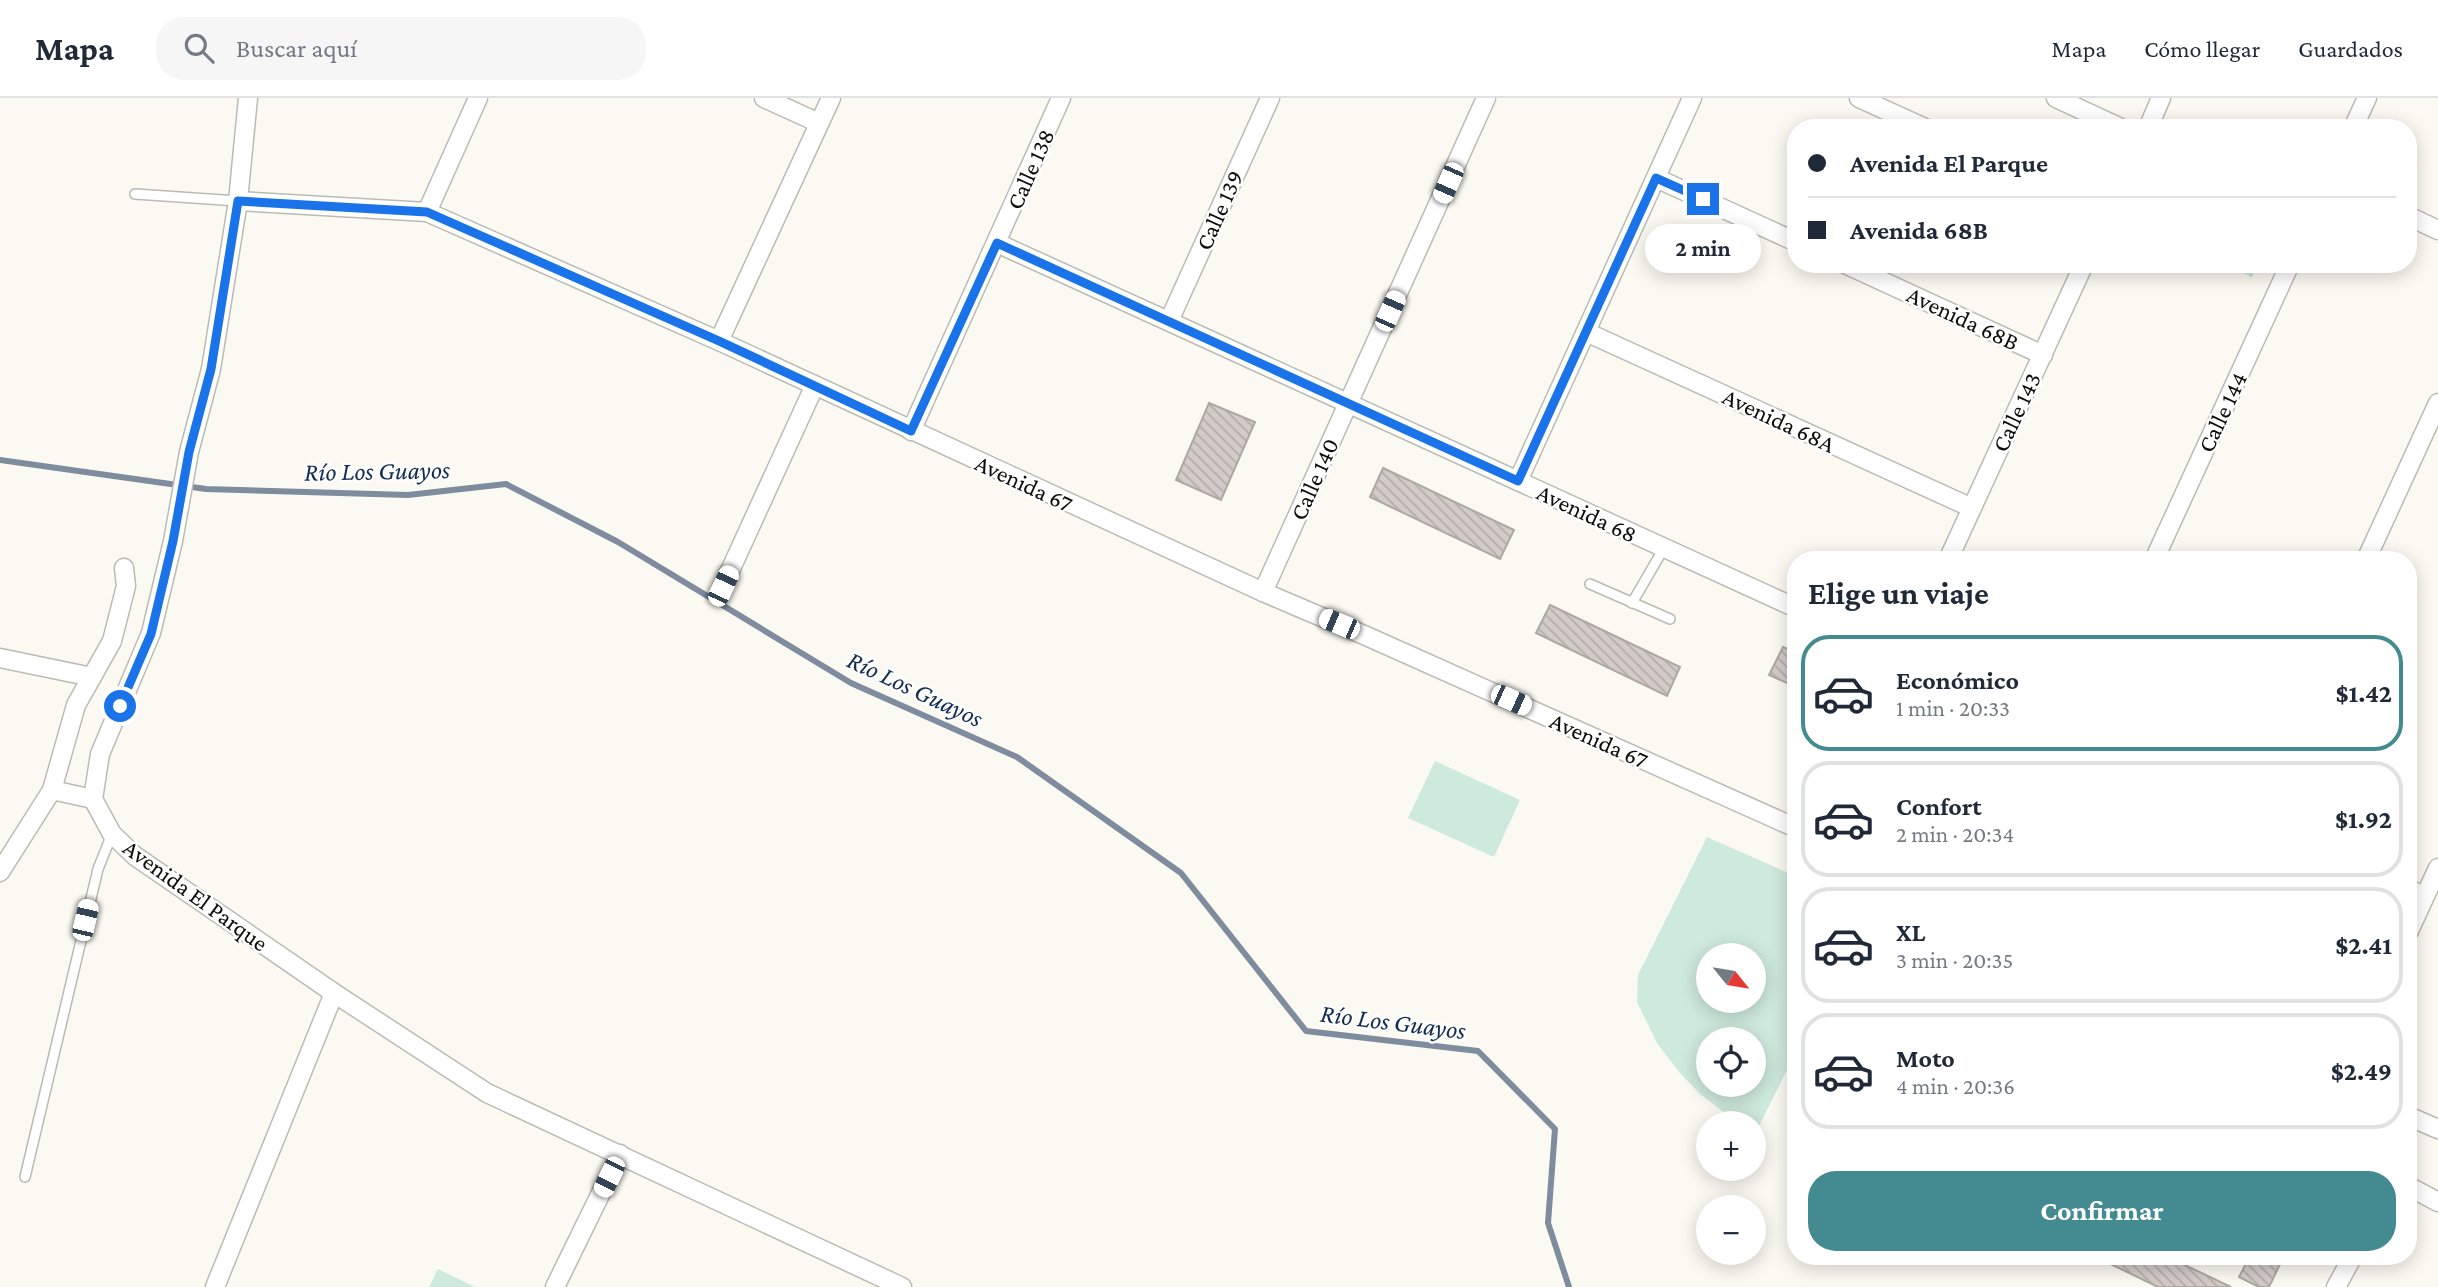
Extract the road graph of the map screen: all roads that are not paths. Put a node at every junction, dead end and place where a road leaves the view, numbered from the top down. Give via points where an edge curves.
1 (248, 98) edge
2 (478, 98) edge
3 (764, 98) edge
4 (831, 98) edge
5 (1061, 98) edge
6 (1270, 98) edge
7 (1486, 98) edge
8 (1692, 98) edge
9 (1860, 98) edge
10 (2056, 98) edge
11 (2161, 98) edge
12 (2367, 98) edge
13 (1906, 119) edge
14 (2102, 119) edge
15 (2152, 119) edge
16 (2357, 119) edge
17 (819, 123) junction
18 (1656, 178) junction
19 (135, 194) dead end
20 (238, 201) junction
21 (427, 212) junction
22 (2417, 220) edge
23 (2438, 230) edge
24 (1787, 238) edge
25 (997, 243) junction
26 (1865, 273) edge
27 (2080, 273) edge
28 (2286, 273) edge
29 (1168, 321) junction
30 (1586, 332) junction
31 (719, 341) junction
32 (2043, 355) junction
33 (814, 387) junction
34 (2438, 403) edge
35 (1348, 404) junction
36 (911, 431) junction
37 (2431, 437) edge
38 (1518, 481) junction
39 (1972, 508) junction
40 (1664, 548) junction
41 (1952, 551) edge
42 (2158, 551) edge
43 (2371, 551) edge
44 (124, 568) dead end
45 (1590, 584) dead end
46 (723, 586) dead end
47 (1263, 592) junction
48 (1632, 603) junction
49 (1787, 604) edge
50 (1670, 619) dead end
51 (0, 658) edge
52 (92, 677) junction
53 (52, 790) junction
54 (93, 799) junction
55 (1787, 824) edge
56 (112, 834) junction
57 (2438, 867) edge
58 (0, 872) edge
59 (2417, 892) edge
60 (334, 993) junction
61 (2417, 1120) edge
62 (2438, 1129) edge
63 (620, 1154) junction
64 (25, 1177) dead end
65 (2417, 1191) edge
66 (2438, 1202) edge
67 (2350, 1265) edge
68 (2342, 1285) edge
69 (215, 1287) edge
70 (555, 1287) edge
71 (902, 1287) edge

1 - 20 street
2 - 21 street
3 - 17 street
4 - 17 street
5 - 25 street, Calle 138
6 - 29 street, Calle 139
7 - 35 street, Calle 140
8 - 18 street
9 - 13 street
10 - 14 street
11 - 15 street
12 - 16 street
17 - 31 street
18 - 24 street
18 - 30 street
19 - 20 lane
20 - 21 street, Avenida 67
20 - 54 street via 211,369 151,634 100,754
21 - 31 street, Avenida 67
22 - 23 street
25 - 29 street, Avenida 68
25 - 36 street, Calle 138
26 - 32 street, Avenida 68B
27 - 32 street, Calle 143
28 - 42 street, Calle 144
29 - 35 street, Avenida 68
30 - 38 street
30 - 39 street, Avenida 68A
31 - 33 street, Avenida 67
32 - 39 street, Calle 143
33 - 36 street, Avenida 67
33 - 46 street
34 - 37 street
35 - 38 street, Avenida 68
35 - 47 street, Calle 140
36 - 47 street, Avenida 67
37 - 43 street
38 - 40 street, Avenida 68
39 - 41 street, Calle 143
40 - 48 lane
40 - 49 street, Avenida 68
44 - 52 street via 126,586 112,641
45 - 48 lane
47 - 55 street, Avenida 67
48 - 50 lane
51 - 52 street
52 - 53 street via 76,705
53 - 54 street
53 - 58 street
54 - 56 street, Avenida El Parque
56 - 60 street, Avenida El Parque via 135,856
56 - 64 lane via 97,869
57 - 59 street
60 - 63 street, Avenida El Parque via 487,1093
60 - 69 street
61 - 62 street
63 - 70 street
63 - 71 street, Avenida El Parque
65 - 66 street
67 - 68 street

